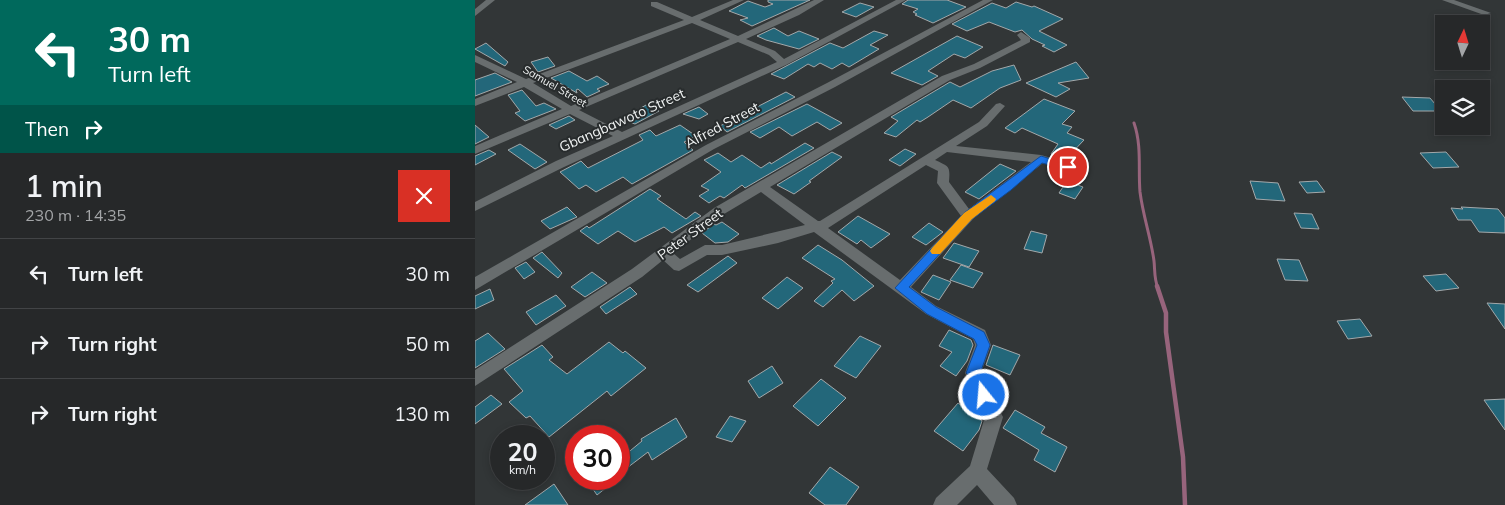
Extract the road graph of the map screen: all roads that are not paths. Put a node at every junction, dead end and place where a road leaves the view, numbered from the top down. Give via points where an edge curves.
1 (491, 0) edge
2 (663, 0) edge
3 (740, 0) edge
4 (820, 0) edge
5 (902, 0) edge
6 (989, 0) edge
7 (1450, 0) edge
8 (475, 13) edge
9 (1487, 13) dead end
10 (695, 20) junction
11 (1021, 34) dead end
12 (738, 38) junction
13 (478, 61) edge
14 (783, 63) junction
15 (524, 82) junction
16 (475, 103) edge
17 (1000, 106) dead end
18 (570, 110) junction
19 (622, 136) junction
20 (943, 148) junction
21 (475, 150) edge
22 (1041, 159) junction
23 (925, 160) junction
24 (1068, 167) dead end
25 (761, 186) junction
26 (475, 207) edge
27 (968, 216) junction
28 (815, 227) junction
29 (664, 253) junction
30 (475, 284) edge
31 (901, 288) junction
32 (475, 378) edge
33 (977, 472) junction
34 (943, 505) edge
35 (1007, 505) edge

1 - 8 street
2 - 10 street via 654,4
3 - 10 street
4 - 12 street
5 - 14 street, Gbangbawoto Street
6 - 30 street, Alfred Street via 710,147
7 - 9 street
10 - 12 street
10 - 15 street
11 - 25 street, Peter Street via 1027,40 946,78
12 - 14 street via 772,53
12 - 18 street
13 - 15 street, Samuel Street
14 - 19 street, Gbangbawoto Street
15 - 16 street
15 - 18 street, Samuel Street
17 - 20 street via 983,124
18 - 19 street, Samuel Street
18 - 21 street
19 - 26 street, Gbangbawoto Street
20 - 22 street
20 - 23 street
22 - 24 street
22 - 27 street
23 - 27 street via 944,169 943,183
23 - 28 street via 825,224
25 - 28 street
25 - 29 street, Peter Street via 719,211
27 - 31 street
28 - 29 street via 722,250 705,250 679,266
28 - 31 street
29 - 32 street, Peter Street
31 - 33 street via 931,310 979,336 983,345 973,373 990,387 978,404 994,418
33 - 34 street
33 - 35 street

